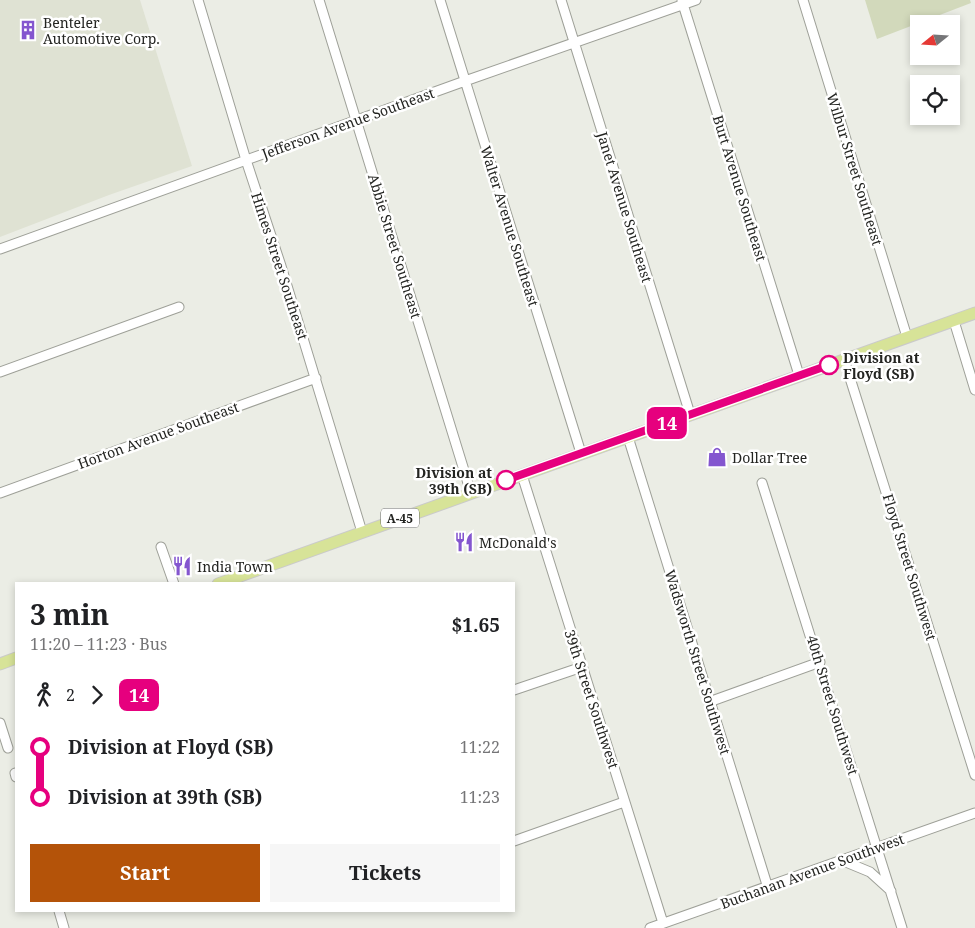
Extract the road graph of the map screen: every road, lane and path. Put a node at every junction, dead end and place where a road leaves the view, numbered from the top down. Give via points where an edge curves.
1 (198, 0) edge
2 (319, 0) edge
3 (440, 0) edge
4 (561, 0) edge
5 (696, 0) edge
6 (803, 0) edge
7 (682, 2) edge
8 (574, 43) junction
9 (465, 80) junction
10 (356, 121) junction
11 (246, 160) junction
12 (0, 249) edge
13 (179, 307) dead end
14 (975, 313) edge
15 (954, 321) junction
16 (907, 337) junction
17 (844, 359) junction
18 (0, 372) edge
19 (799, 375) junction
20 (316, 378) junction
21 (975, 390) edge
22 (690, 414) junction
23 (628, 437) junction
24 (581, 453) junction
25 (522, 475) junction
26 (762, 483) dead end
27 (0, 493) edge
28 (471, 493) junction
29 (362, 532) junction
30 (161, 547) dead end
31 (244, 579) edge
32 (173, 582) edge
33 (228, 582) edge
34 (15, 658) edge
35 (820, 662) junction
36 (0, 664) edge
37 (582, 667) junction
38 (515, 690) edge
39 (709, 702) junction
40 (0, 723) edge
41 (8, 748) dead end
42 (975, 775) edge
43 (624, 802) junction
44 (975, 814) edge
45 (515, 841) edge
46 (877, 848) junction
47 (841, 860) junction
48 (768, 888) junction
49 (891, 891) junction
50 (59, 912) edge
51 (663, 924) junction
52 (64, 928) edge
53 (650, 928) edge
54 (902, 928) edge

1 - 11 street, Himes Street Southeast
2 - 10 street, Abbie Street Southeast
3 - 9 street, Walter Avenue Southeast
4 - 8 street, Janet Avenue Southeast
5 - 7 street, Jefferson Avenue Southeast
6 - 16 street, Wilbur Street Southeast
7 - 8 street, Jefferson Avenue Southeast
7 - 19 street, Burt Avenue Southeast
8 - 9 street, Jefferson Avenue Southeast
8 - 22 street, Janet Avenue Southeast
9 - 10 street, Jefferson Avenue Southeast
9 - 24 street, Walter Avenue Southeast
10 - 11 street, Jefferson Avenue Southeast
10 - 28 street, Abbie Street Southeast
11 - 12 street, Jefferson Avenue Southeast
11 - 20 street, Himes Street Southeast
13 - 18 street
14 - 15 main road, A-45
15 - 16 main road, A-45
15 - 21 street
16 - 17 main road, A-45
17 - 19 main road, A-45
17 - 42 street, Floyd Street Southwest
19 - 22 main road, A-45
20 - 27 street, Horton Avenue Southeast
20 - 29 street, Himes Street Southeast
22 - 23 main road, A-45
23 - 24 main road, A-45
23 - 39 street, Wadsworth Street Southwest
24 - 25 main road, A-45
25 - 28 main road, A-45
25 - 37 street, 39th Street Southwest
26 - 35 street, 40th Street Southwest
28 - 29 main road, A-45
29 - 31 main road, A-45
30 - 32 street
31 - 33 main road, A-45
34 - 36 main road
35 - 39 street
35 - 46 street, 40th Street Southwest
37 - 38 street
37 - 43 street, 39th Street Southwest
39 - 48 street, Wadsworth Street Southwest
40 - 41 street
43 - 45 street
43 - 51 street, 39th Street Southwest
44 - 46 street, Buchanan Avenue Southwest
46 - 47 street, Buchanan Avenue Southwest
46 - 49 street, 40th Street Southwest
47 - 48 street, Buchanan Avenue Southwest
47 - 49 street via 870,872
48 - 51 street, Buchanan Avenue Southwest
49 - 54 street, 40th Street Southwest
50 - 52 street
51 - 53 street, Buchanan Avenue Southwest

